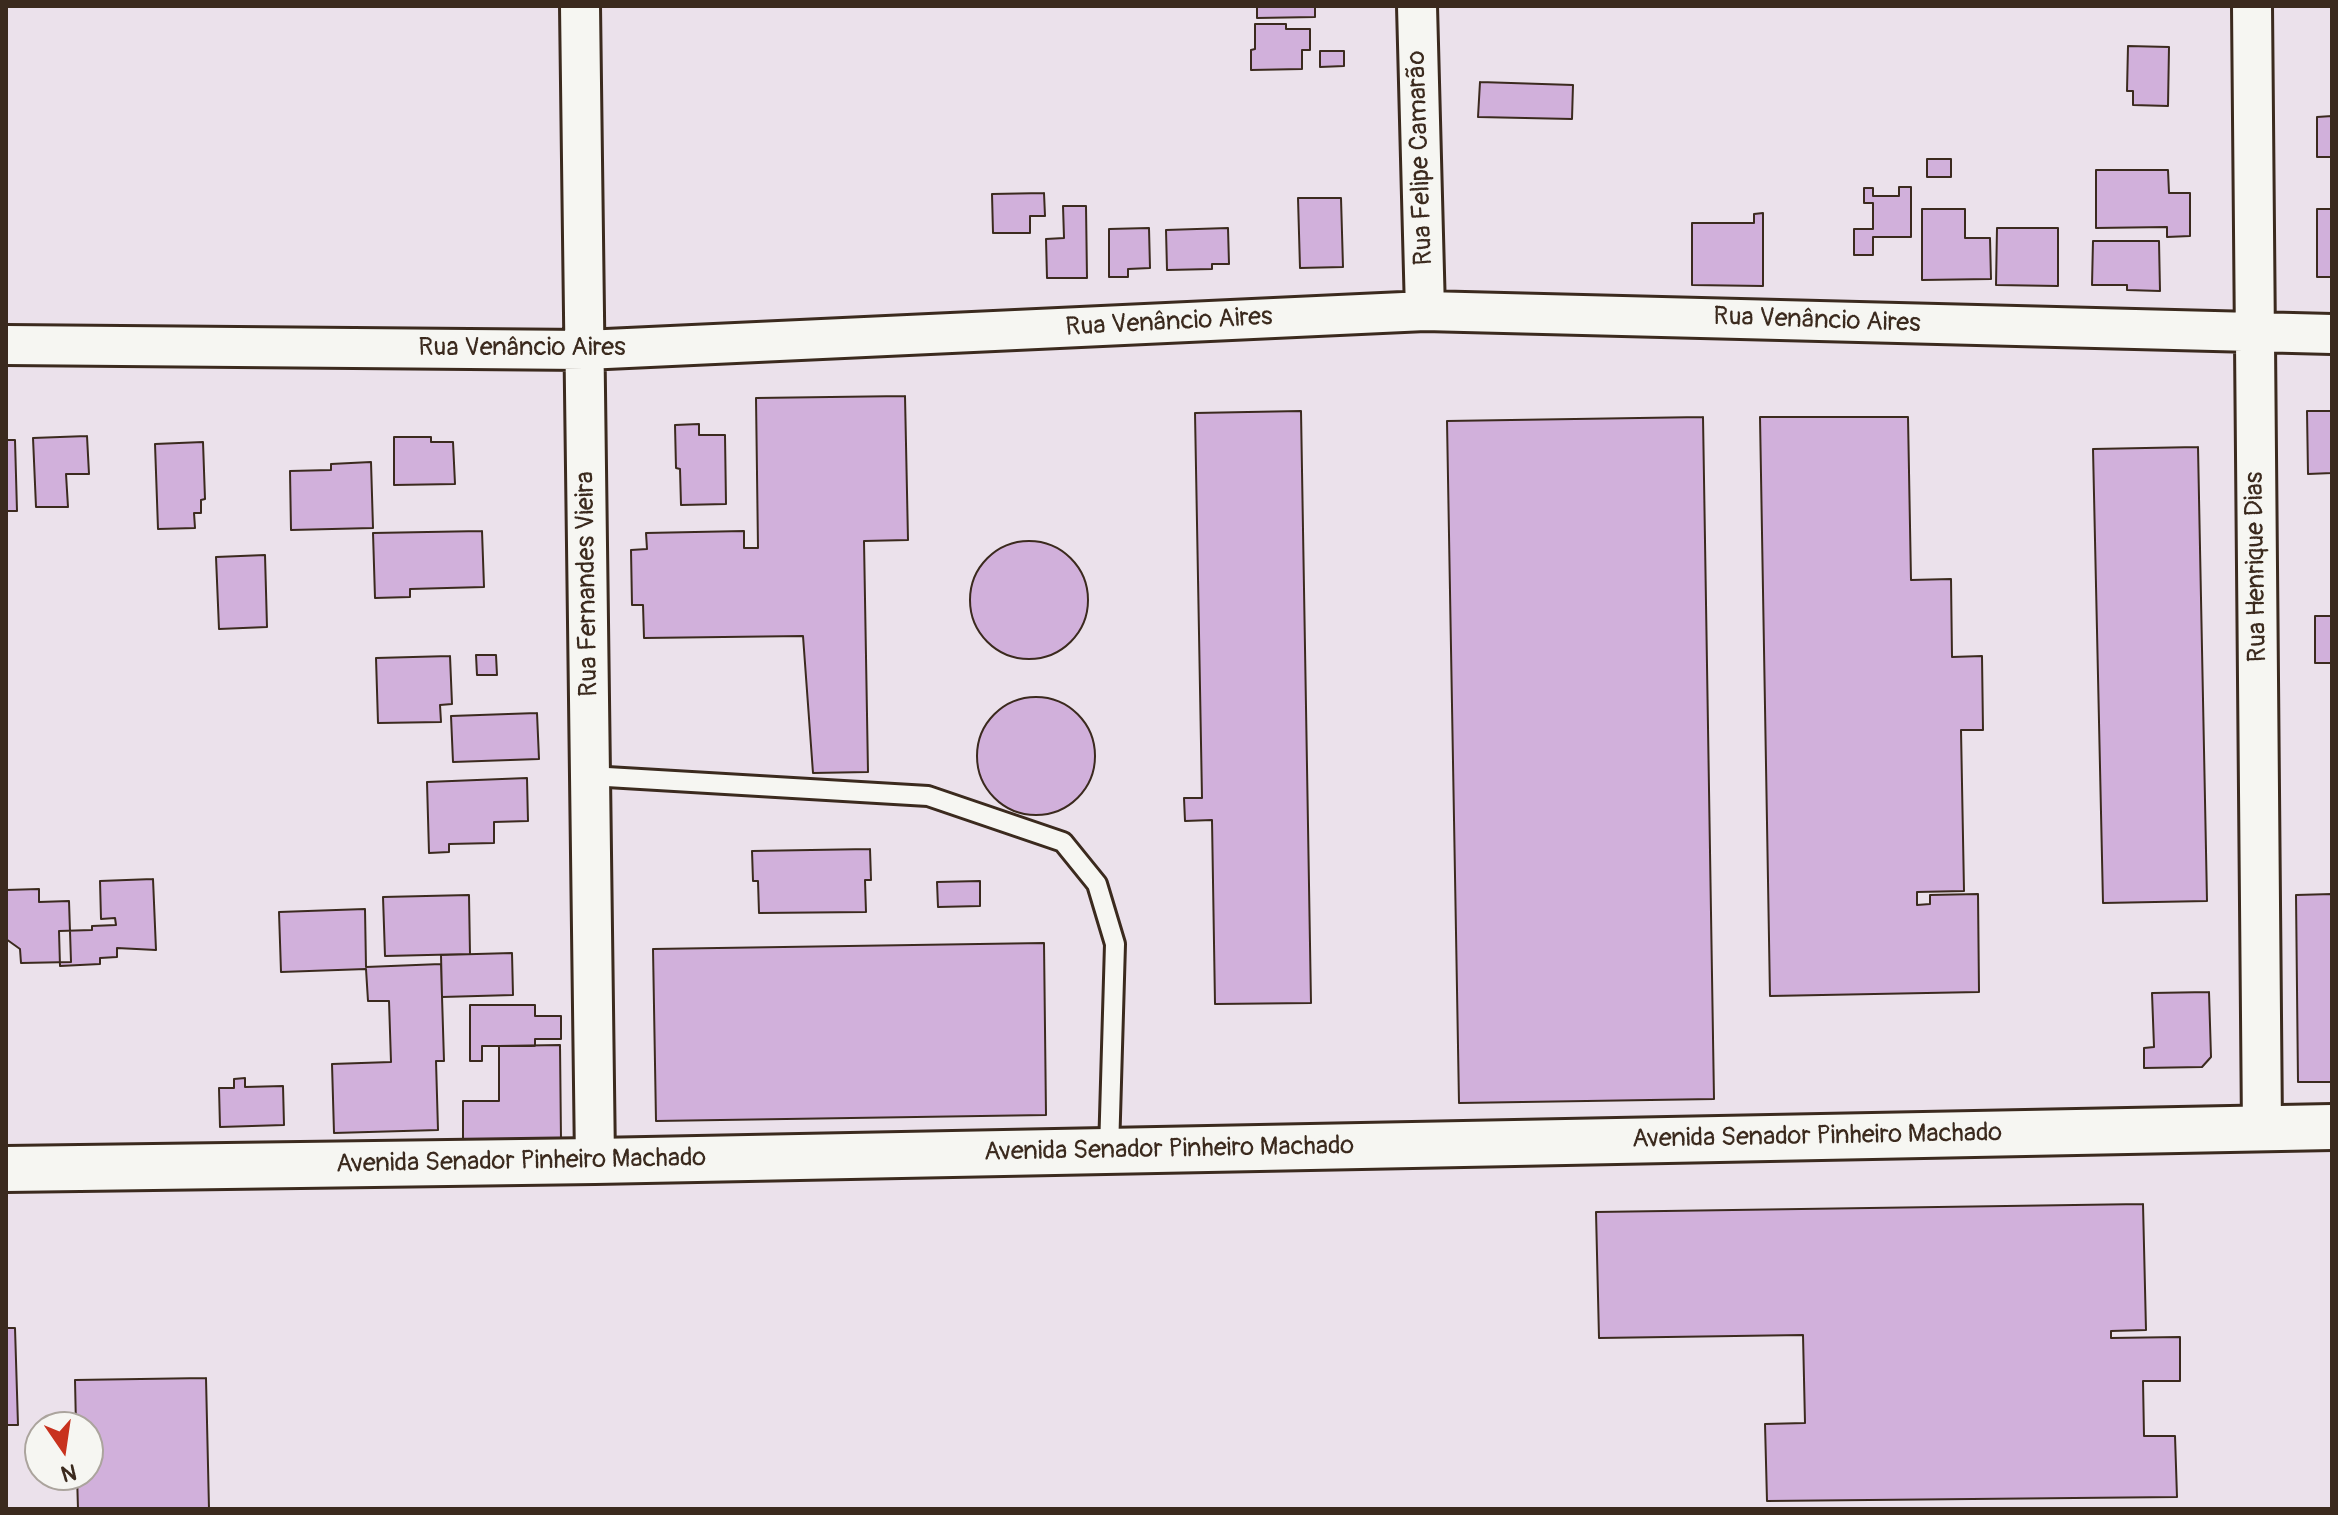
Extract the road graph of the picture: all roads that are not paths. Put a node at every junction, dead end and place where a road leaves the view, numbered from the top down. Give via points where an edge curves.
1 (580, 6) edge
2 (1417, 6) edge
3 (2252, 6) edge
4 (1425, 311) junction
5 (2255, 333) junction
6 (2332, 334) edge
7 (6, 345) edge
8 (585, 350) junction
9 (590, 776) junction
10 (2332, 1127) edge
11 (2262, 1128) junction
12 (1109, 1151) junction
13 (595, 1161) junction
14 (6, 1169) edge

1 - 8 street, Rua Fernandes Vieira
2 - 4 street, Rua Felipe Camarão
3 - 5 street, Rua Henrique Dias
4 - 5 street, Rua Venâncio Aires
4 - 8 street, Rua Venâncio Aires
5 - 6 street, Rua Venâncio Aires
5 - 11 street, Rua Henrique Dias
7 - 8 street, Rua Venâncio Aires
8 - 9 street, Rua Fernandes Vieira
9 - 12 lane via 928,796 1063,842 1097,884 1115,944
9 - 13 street, Rua Fernandes Vieira
10 - 11 main road, Avenida Senador Pinheiro Machado
11 - 12 main road, Avenida Senador Pinheiro Machado
12 - 13 main road, Avenida Senador Pinheiro Machado
13 - 14 main road, Avenida Senador Pinheiro Machado

